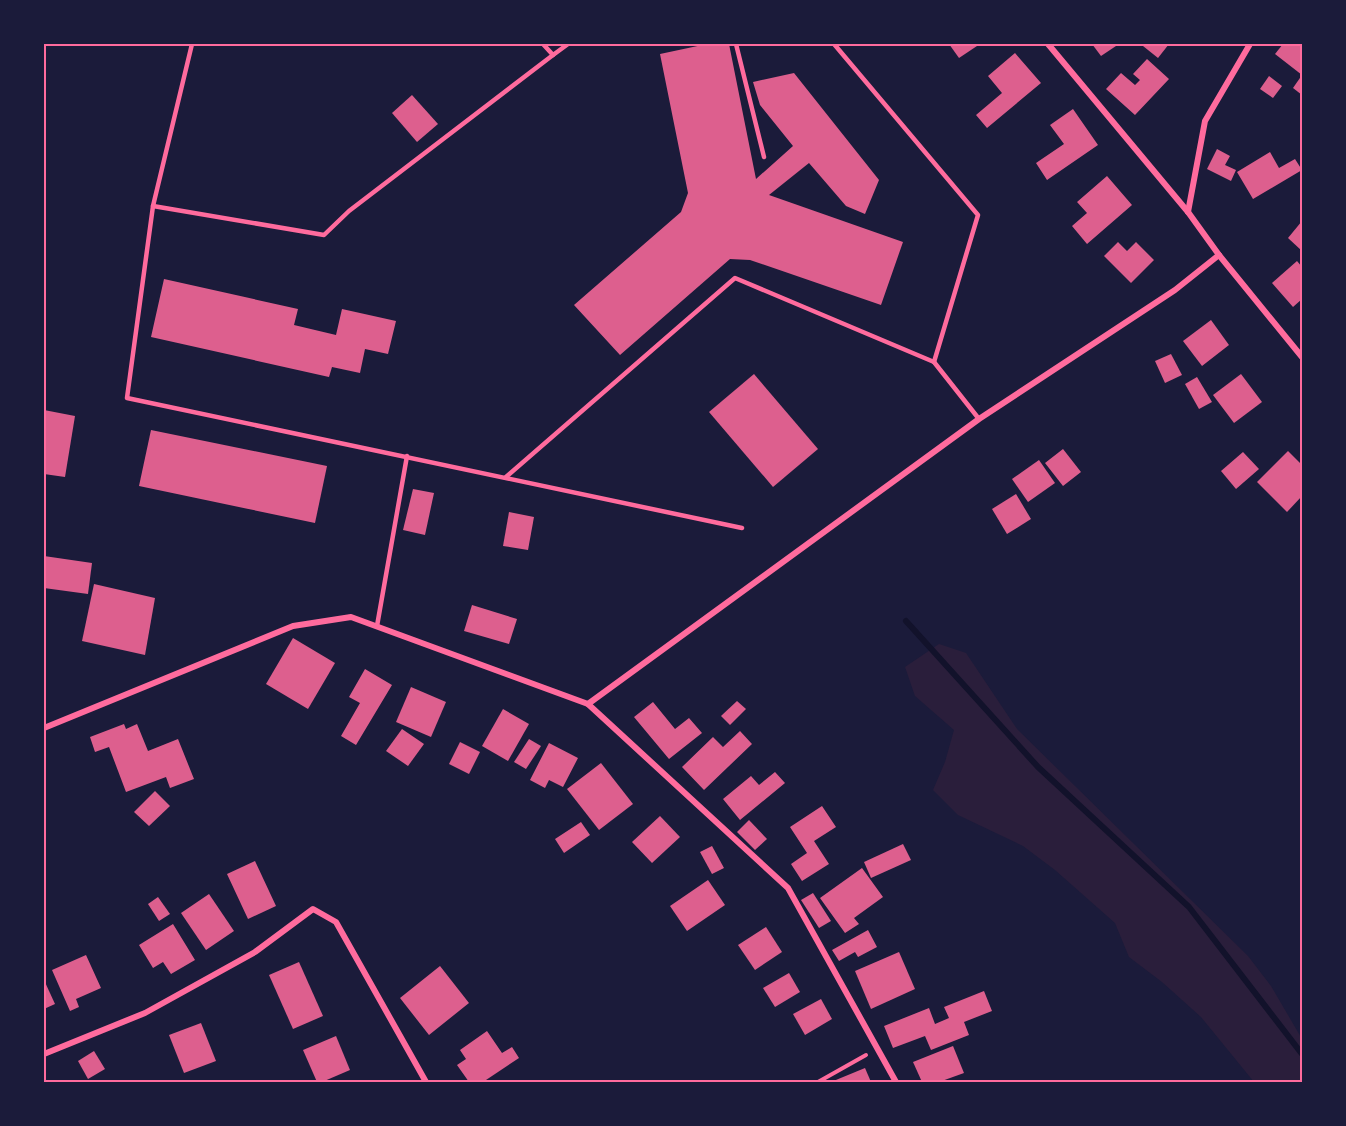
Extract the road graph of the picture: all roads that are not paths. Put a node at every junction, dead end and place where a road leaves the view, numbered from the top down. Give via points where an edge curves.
1 (192, 44) edge
2 (543, 44) edge
3 (568, 44) edge
4 (736, 44) edge
5 (834, 44) edge
6 (1048, 44) edge
7 (1250, 44) edge
8 (553, 55) junction
9 (764, 157) dead end
10 (153, 206) junction
11 (1188, 212) junction
12 (1219, 255) junction
13 (1302, 357) edge
14 (934, 362) junction
15 (979, 419) junction
16 (407, 456) junction
17 (506, 477) junction
18 (742, 528) dead end
19 (377, 626) junction
20 (588, 704) junction
21 (44, 728) edge
22 (44, 1054) edge
23 (426, 1083) edge
24 (896, 1083) edge

1 - 10 lane
2 - 8 lane
3 - 8 lane
4 - 9 lane
5 - 14 lane via 978,215
6 - 11 street
7 - 11 street via 1205,121
8 - 10 lane via 349,211 324,235
10 - 16 lane via 127,398
11 - 12 street
12 - 13 street
12 - 15 street via 1175,290
14 - 15 lane
14 - 17 lane via 735,278
15 - 20 street
16 - 17 lane
16 - 19 lane
17 - 18 lane
19 - 20 street
19 - 21 street via 351,617 293,626
20 - 24 street via 788,888
22 - 23 street via 146,1012 255,952 313,909 336,922

